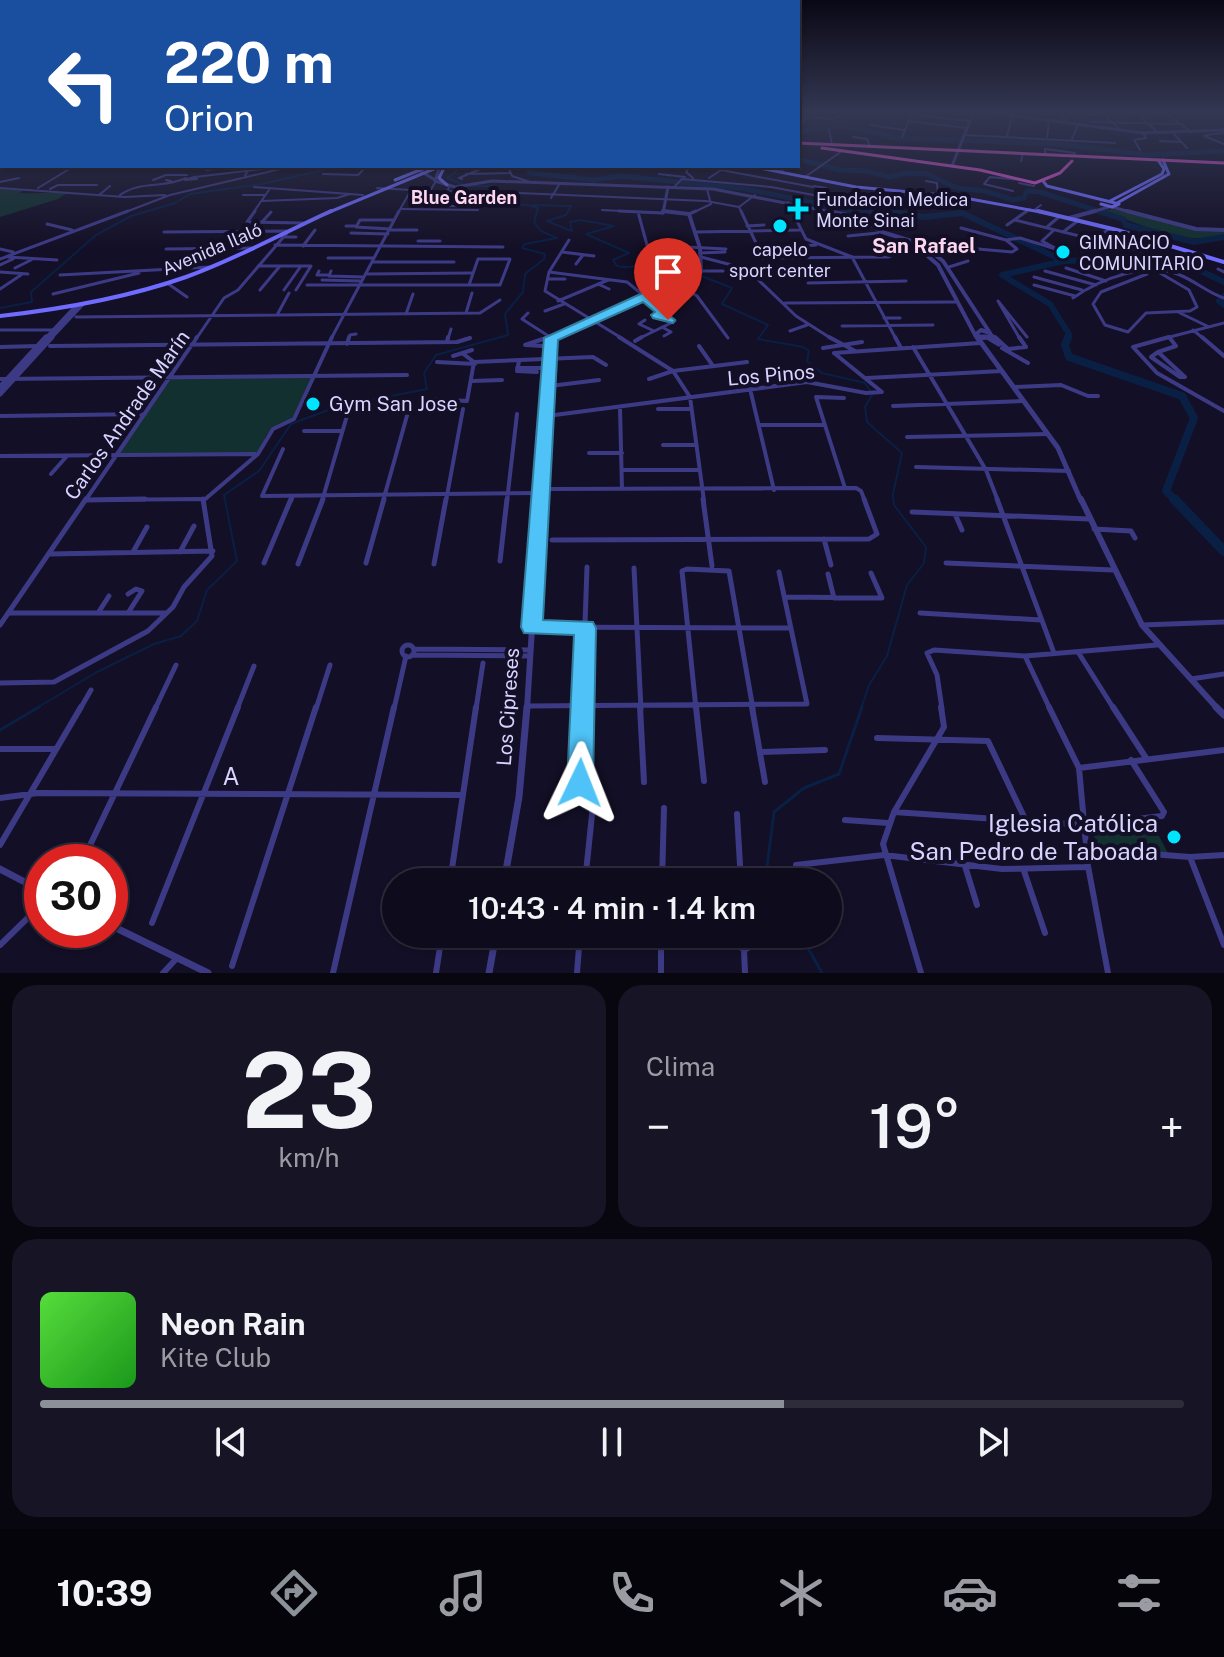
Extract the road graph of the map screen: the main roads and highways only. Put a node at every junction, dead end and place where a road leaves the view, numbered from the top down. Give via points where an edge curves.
1 (900, 158) edge
2 (1072, 158) edge
3 (1082, 158) edge
4 (1134, 158) edge
5 (1163, 162) junction
6 (1224, 163) edge
7 (432, 168) edge
8 (432, 168) edge
9 (438, 168) edge
10 (759, 168) edge
11 (1162, 174) junction
12 (1168, 175) junction
13 (393, 181) junction
14 (1043, 181) junction
15 (1022, 182) junction
16 (449, 186) road end
17 (1128, 195) junction
18 (1107, 204) junction
19 (1224, 262) edge
20 (0, 316) edge

1 - 15 highway
2 - 14 highway via 1060,173
3 - 5 highway
4 - 5 highway
5 - 6 highway
5 - 6 highway
5 - 11 main road
5 - 12 main road
7 - 13 main road, Avenida Ilaló
8 - 13 main road, bridge
9 - 16 main road via 439,178
10 - 19 main road via 1032,209
11 - 12 main road
11 - 17 main road
12 - 17 main road
13 - 20 main road, Avenida Ilaló via 167,283 76,306
14 - 15 highway
14 - 18 main road
15 - 18 main road
17 - 18 main road
17 - 18 main road via 1118,204

